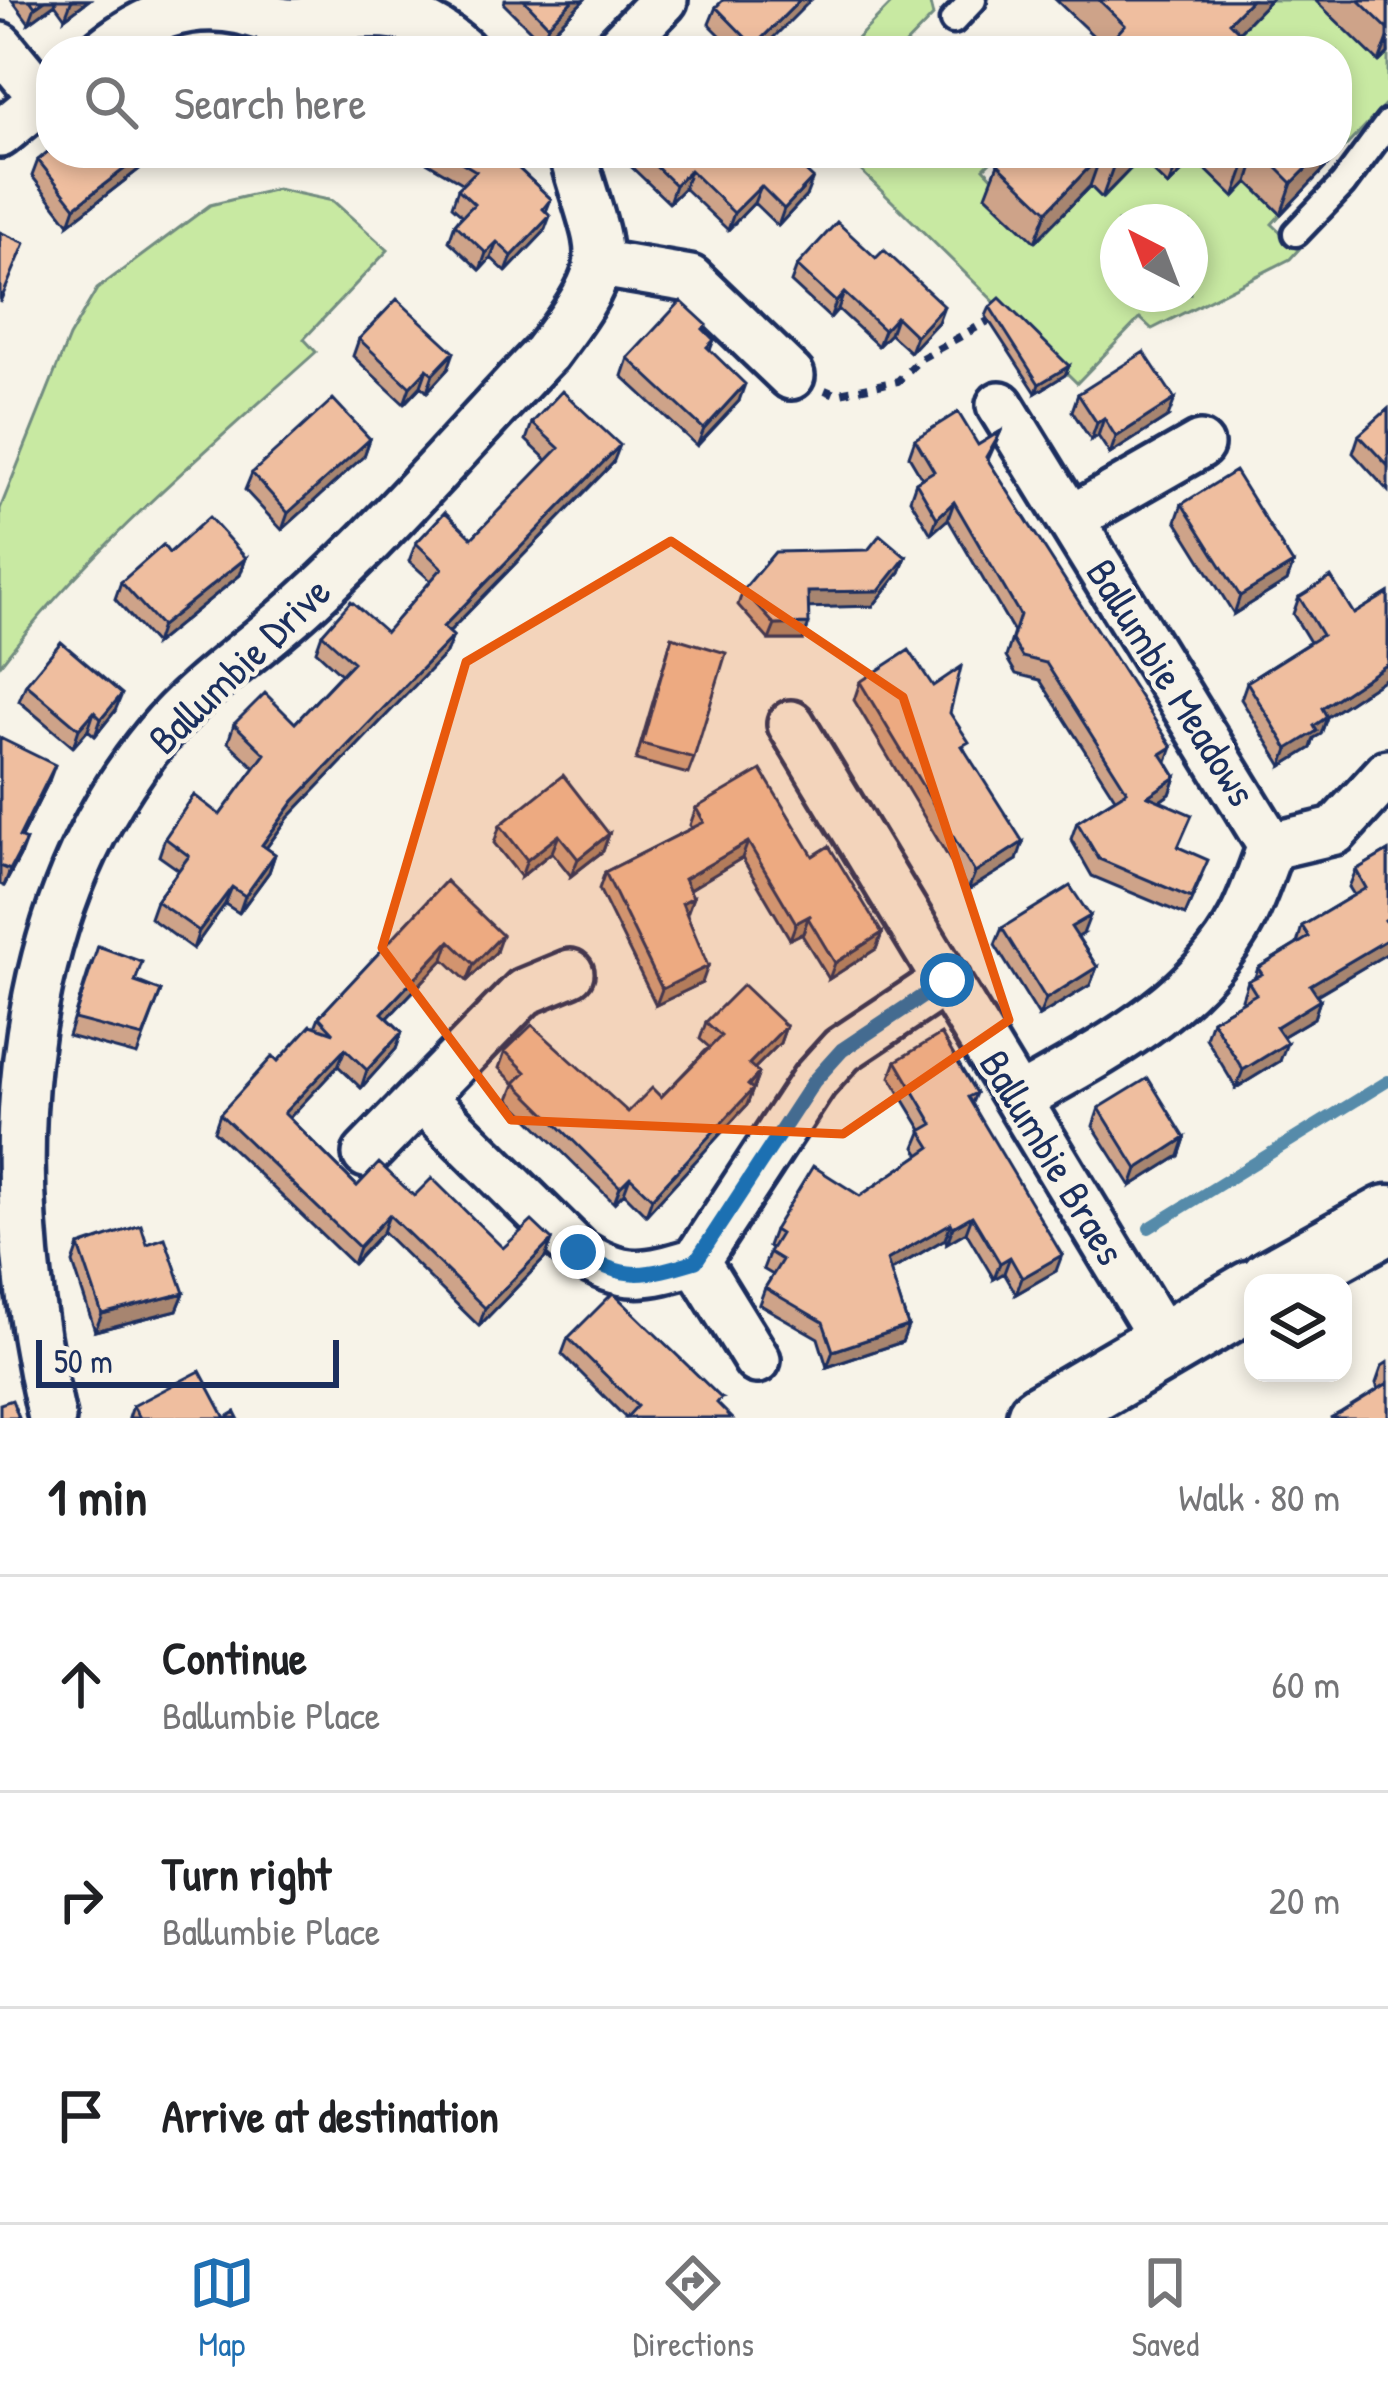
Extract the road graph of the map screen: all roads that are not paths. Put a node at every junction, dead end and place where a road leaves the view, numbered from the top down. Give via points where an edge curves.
1 (664, 0) edge
2 (973, 0) edge
3 (410, 7) edge
4 (953, 21) dead end
5 (122, 36) edge
6 (447, 36) edge
7 (629, 36) edge
8 (0, 46) edge
9 (36, 84) edge
10 (36, 104) edge
11 (1388, 123) edge
12 (0, 134) edge
13 (577, 168) edge
14 (1296, 232) dead end
15 (601, 264) junction
16 (791, 376) road end
17 (1000, 405) dead end
18 (1200, 445) dead end
19 (1072, 518) junction
20 (791, 724) dead end
21 (1388, 772) edge
22 (1271, 846) junction
23 (570, 973) dead end
24 (947, 980) junction
25 (421, 1097) junction
26 (1020, 1098) junction
27 (366, 1154) dead end
28 (1388, 1219) edge
29 (696, 1261) junction
30 (1288, 1274) edge
31 (1244, 1299) edge
32 (1165, 1343) junction
33 (757, 1360) dead end
34 (52, 1418) edge
35 (1041, 1418) edge

1 - 7 street
2 - 4 lane
3 - 5 street via 292,23 224,7 178,9
3 - 6 street
8 - 9 street
10 - 12 street
11 - 14 lane
13 - 15 street
15 - 16 street via 691,279
15 - 34 street, Ballumbie Drive via 546,352 311,598 160,731 94,823 44,929 13,1048 2,1186 17,1294
17 - 19 street, Ballumbie Meadows
18 - 19 street, Ballumbie Meadows
19 - 22 street, Ballumbie Meadows
20 - 24 street, Ballumbie Braes
21 - 22 street, Ballumbie Meadows via 1335,831
22 - 26 street, Ballumbie Meadows via 1241,920 1193,982 1128,1036
23 - 25 street via 524,992
24 - 26 street, Ballumbie Braes
24 - 29 street via 842,1050 814,1081
25 - 27 street
25 - 29 street via 608,1272 650,1275
26 - 32 street, Ballumbie Braes
28 - 30 street
29 - 33 street
31 - 32 street
32 - 35 street

